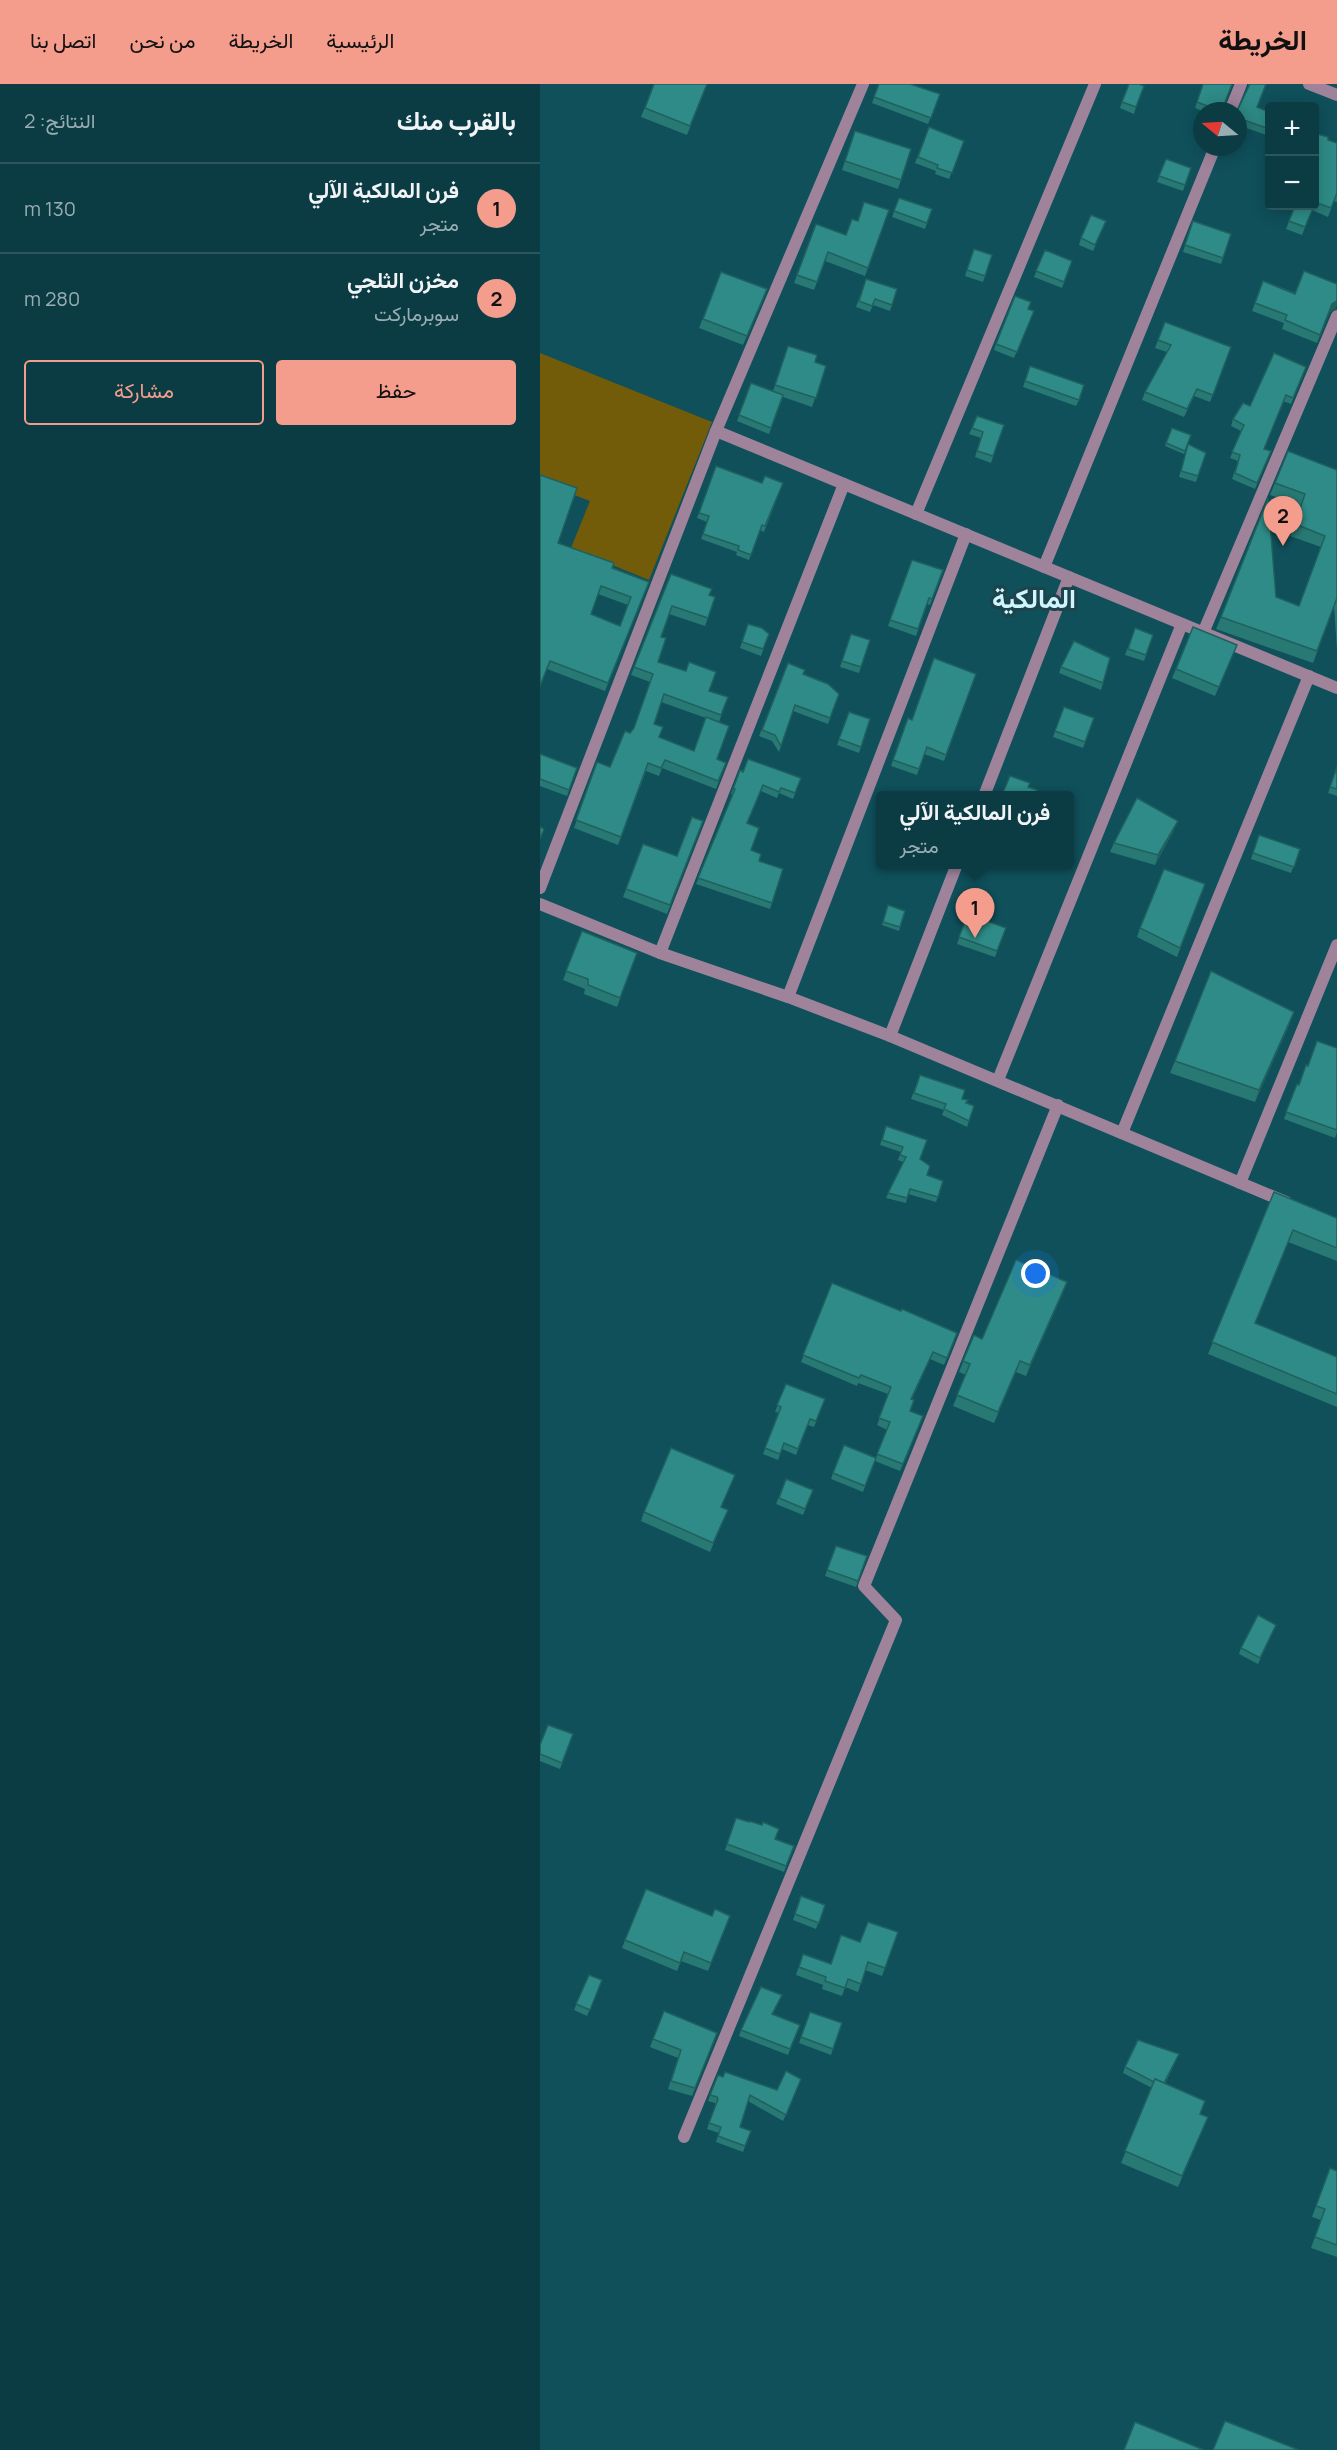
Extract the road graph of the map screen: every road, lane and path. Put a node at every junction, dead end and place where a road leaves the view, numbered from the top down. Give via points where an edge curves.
1 (863, 84) edge
2 (1095, 84) edge
3 (1241, 84) edge
4 (1309, 84) edge
5 (1337, 95) edge
6 (1234, 102) edge
7 (1211, 156) edge
8 (1337, 316) edge
9 (716, 430) junction
10 (844, 484) junction
11 (916, 514) junction
12 (966, 534) junction
13 (1044, 567) junction
14 (1069, 577) junction
15 (1182, 624) junction
16 (1203, 633) junction
17 (1309, 676) junction
18 (1337, 688) edge
19 (986, 791) edge
20 (955, 869) edge
21 (540, 888) edge
22 (540, 904) edge
23 (1337, 945) edge
24 (660, 953) junction
25 (788, 997) junction
26 (890, 1036) junction
27 (998, 1080) junction
28 (1058, 1105) junction
29 (1122, 1133) junction
30 (1240, 1183) junction
31 (1294, 1205) edge
32 (684, 2137) dead end

1 - 9 street
2 - 11 street
3 - 6 street
4 - 5 street
7 - 13 street
8 - 16 street
9 - 10 street
9 - 21 street
10 - 11 street
10 - 24 street
11 - 12 street
12 - 13 street
12 - 25 street
13 - 14 street
14 - 15 street
14 - 19 street
15 - 16 street
15 - 27 street
16 - 17 street
17 - 18 street
17 - 29 street
20 - 26 street
22 - 24 street
23 - 30 street
24 - 25 street
25 - 26 street
26 - 27 street
27 - 28 street
28 - 29 street
28 - 32 street via 864,1586 896,1620
29 - 30 street
30 - 31 street

